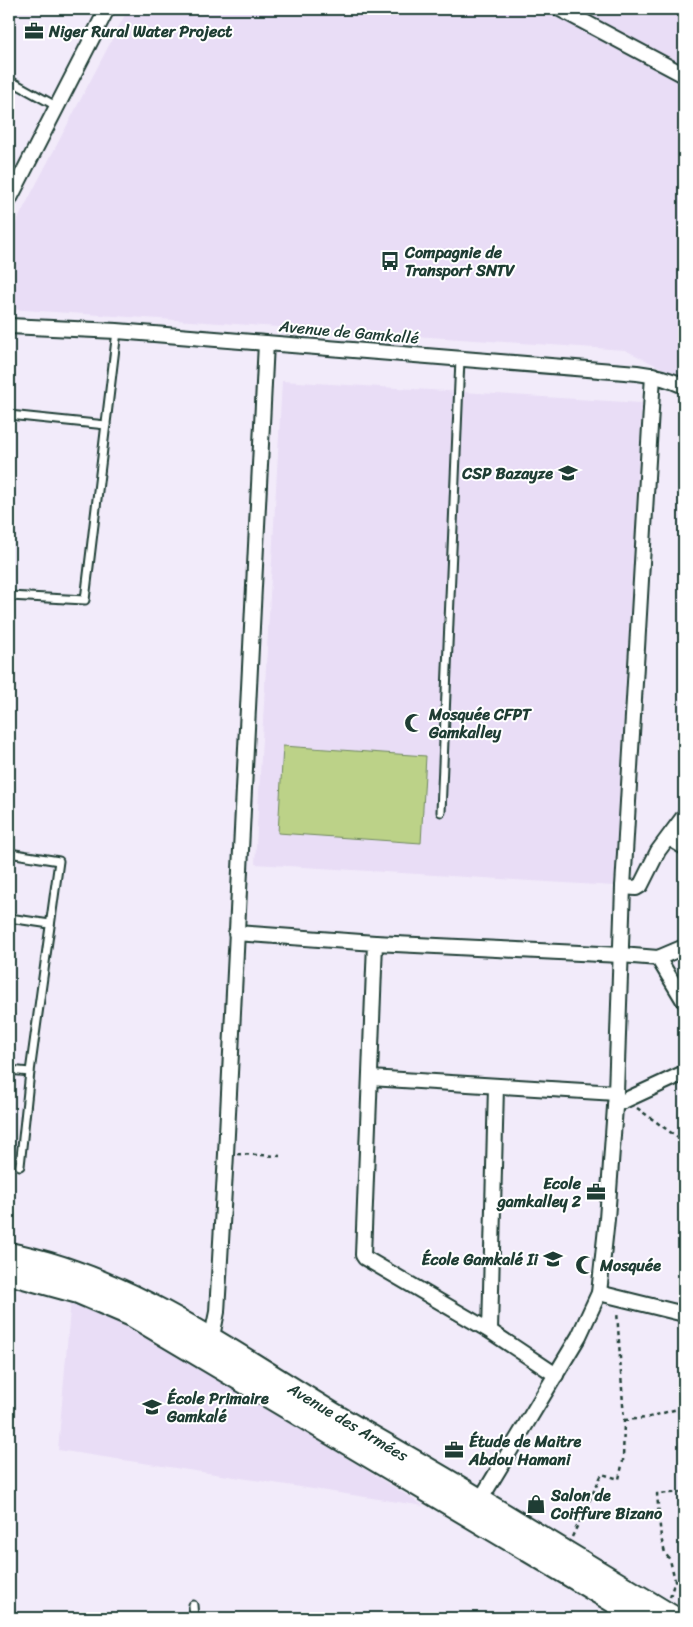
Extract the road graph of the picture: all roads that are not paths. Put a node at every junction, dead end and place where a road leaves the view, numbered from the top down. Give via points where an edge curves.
1 (107, 9) edge
2 (560, 9) edge
3 (684, 75) edge
4 (9, 80) edge
5 (56, 106) junction
6 (9, 200) edge
7 (9, 326) edge
8 (118, 331) junction
9 (266, 343) junction
10 (460, 359) junction
11 (653, 375) junction
12 (684, 386) edge
13 (9, 415) edge
14 (106, 425) junction
15 (9, 596) edge
16 (442, 812) dead end
17 (684, 816) edge
18 (669, 838) junction
19 (684, 847) edge
20 (9, 853) edge
21 (623, 887) junction
22 (9, 918) edge
23 (50, 924) junction
24 (236, 933) junction
25 (376, 943) junction
26 (684, 947) edge
27 (621, 955) junction
28 (658, 958) junction
29 (684, 1001) edge
30 (9, 1070) edge
31 (30, 1072) junction
32 (684, 1073) edge
33 (370, 1078) junction
34 (496, 1086) junction
35 (619, 1099) junction
36 (20, 1166) dead end
37 (9, 1254) edge
38 (9, 1274) edge
39 (599, 1292) junction
40 (684, 1314) edge
41 (490, 1331) junction
42 (210, 1349) junction
43 (556, 1375) junction
44 (476, 1508) junction
45 (193, 1605) dead end
46 (669, 1615) edge
47 (194, 1618) edge
48 (642, 1618) edge

1 - 5 street
2 - 3 street
4 - 5 lane
5 - 6 street
7 - 8 street, Avenue de Gamkallé
8 - 9 street, Avenue de Gamkallé
8 - 14 lane
9 - 10 street, Avenue de Gamkallé
9 - 24 street
10 - 11 street, Avenue de Gamkallé
10 - 16 lane
11 - 12 street, Avenue de Gamkallé
11 - 21 street
13 - 14 lane
14 - 15 lane via 85,600
17 - 18 street
18 - 19 street
18 - 21 street via 655,856 641,885
20 - 23 lane via 59,861
21 - 27 street
22 - 23 lane
23 - 31 lane
24 - 25 street
24 - 42 street via 217,1312
25 - 27 street
25 - 33 street
26 - 28 street
27 - 28 street
27 - 35 street
28 - 29 street
30 - 31 lane
31 - 36 lane
32 - 35 street
33 - 34 street
33 - 41 street via 362,1255
34 - 35 street
34 - 41 street
35 - 39 street
37 - 42 highway, Avenue des Armées via 38,1259 128,1294
38 - 42 highway, Avenue des Armées via 78,1292
39 - 40 street
39 - 43 street
41 - 43 street
42 - 44 highway, Avenue des Armées
43 - 44 street
44 - 46 highway, Avenue des Armées via 565,1552
44 - 48 highway, Avenue des Armées
45 - 47 lane

